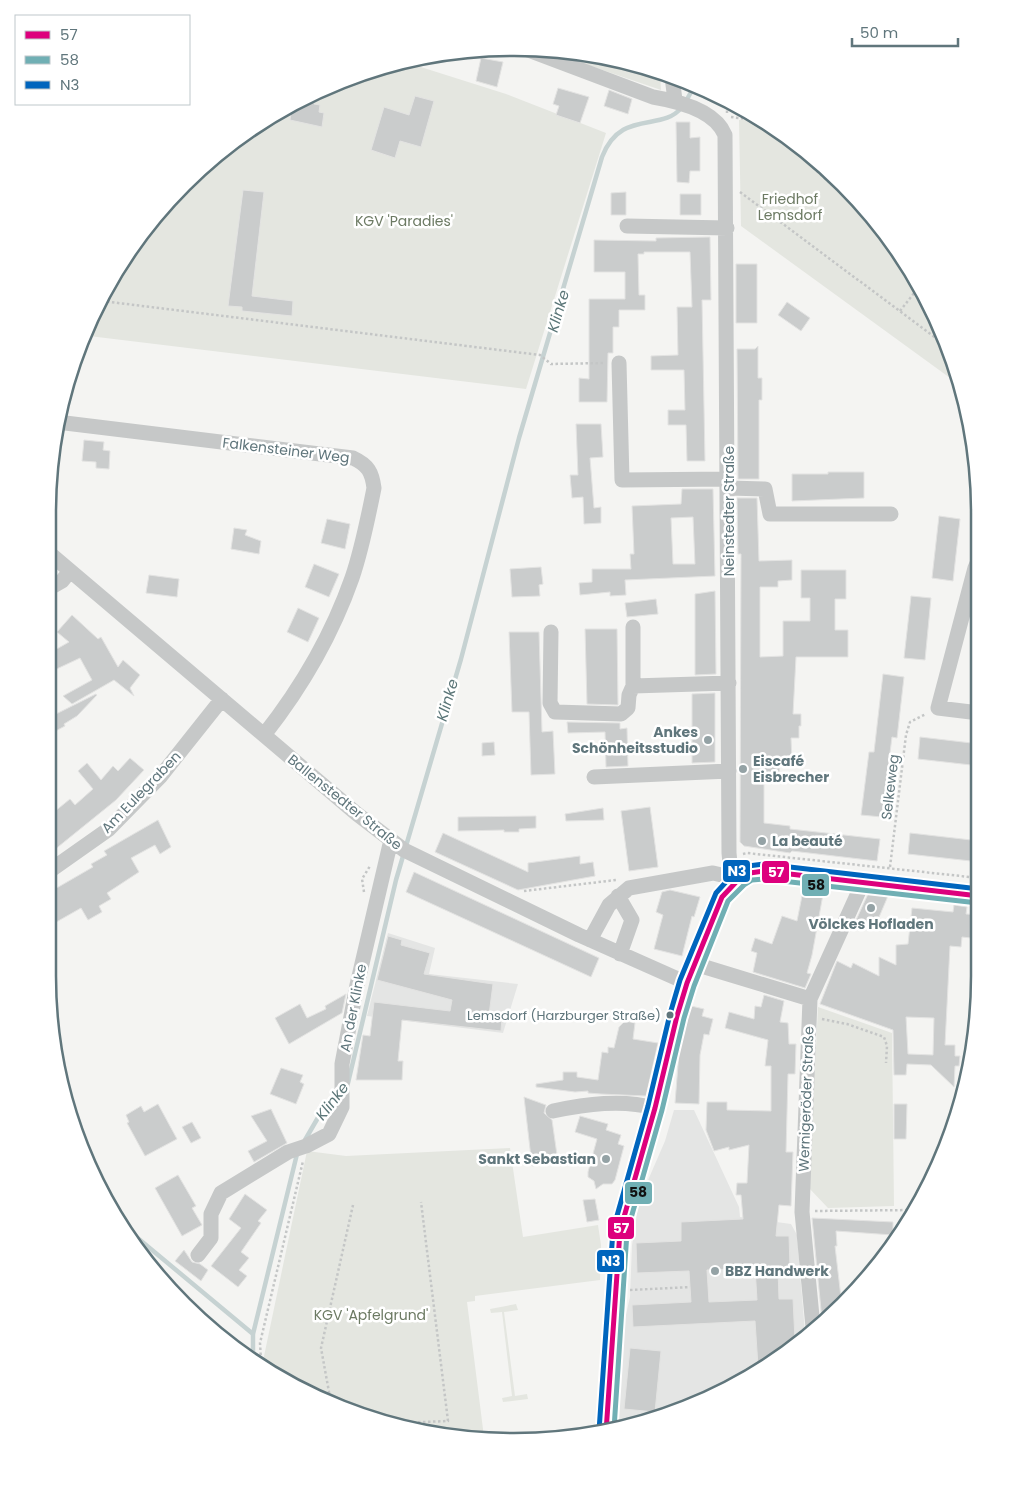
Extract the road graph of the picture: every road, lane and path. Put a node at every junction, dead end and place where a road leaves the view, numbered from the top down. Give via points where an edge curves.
1 (548, 58) edge
2 (675, 86) edge
3 (679, 102) junction
4 (727, 117) dead end
5 (744, 119) edge
6 (726, 182) junction
7 (627, 226) dead end
8 (726, 228) junction
9 (914, 293) edge
10 (108, 303) edge
11 (900, 311) junction
12 (935, 338) edge
13 (620, 363) joint
14 (65, 423) edge
15 (729, 483) junction
16 (890, 514) dead end
17 (56, 559) edge
18 (70, 571) junction
19 (971, 583) edge
20 (56, 584) edge
21 (633, 627) dead end
22 (551, 632) dead end
23 (729, 683) junction
24 (633, 686) junction
25 (222, 699) junction
26 (938, 708) junction
27 (971, 712) edge
28 (264, 735) junction
29 (729, 771) junction
30 (594, 777) dead end
31 (400, 846) junction
32 (729, 859) junction
33 (56, 866) edge
34 (890, 867) junction
35 (971, 877) edge
36 (625, 878) dead end
37 (738, 879) junction
38 (863, 882) junction
39 (888, 886) junction
40 (971, 895) edge
41 (618, 896) junction
42 (508, 901) junction
43 (590, 940) junction
44 (620, 954) junction
45 (695, 964) junction
46 (687, 983) junction
47 (810, 999) junction
48 (809, 1016) junction
49 (886, 1063) dead end
50 (655, 1108) junction
51 (553, 1111) dead end
52 (306, 1146) junction
53 (422, 1202) dead end
54 (353, 1205) dead end
55 (905, 1210) edge
56 (802, 1212) junction
57 (198, 1255) dead end
58 (690, 1287) dead end
59 (642, 1290) dead end
60 (813, 1321) edge
61 (261, 1357) edge
62 (329, 1394) edge
63 (417, 1422) edge
64 (607, 1423) edge

1 - 3 street via 653,97
2 - 3 street
3 - 6 street, Neinstedter Straße via 716,122 723,130
4 - 5 path
6 - 8 street, Neinstedter Straße
6 - 11 path
7 - 8 street
8 - 15 street, Neinstedter Straße
9 - 11 path
10 - 13 path via 540,355 551,364
11 - 12 path
13 - 15 street via 622,480
14 - 28 street, Falkensteiner Weg via 353,458 364,463 372,474 374,488 352,577 317,655 292,700
15 - 16 street via 765,489 770,514
15 - 23 street, Neinstedter Straße
17 - 18 street, Ballenstedter Straße
18 - 20 street
18 - 25 street, Ballenstedter Straße
19 - 26 street
21 - 24 street
22 - 24 street via 550,703 555,712 621,714 628,708
23 - 24 street
23 - 29 street, Neinstedter Straße
25 - 28 street, Ballenstedter Straße
25 - 33 street, Am Eulegraben via 160,777 109,829
26 - 27 street
26 - 34 path, Selkeweg via 910,722 906,735
28 - 31 street, Ballenstedter Straße
29 - 30 street
29 - 32 street, Neinstedter Straße
31 - 42 street, Ballenstedter Straße
31 - 52 street, An der Klinke via 357,985 341,1075 342,1107 329,1134
32 - 34 path via 747,853
32 - 37 street, Neinstedter Straße
34 - 35 path
34 - 39 path, Selkeweg
36 - 42 path via 514,893
37 - 38 street via 750,873 768,871
37 - 41 street via 713,873 636,886
37 - 45 street via 722,897
38 - 39 street
38 - 47 street, Wernigeröder Straße
39 - 40 street
41 - 43 street via 603,914
41 - 44 street via 632,920
42 - 43 street, Ballenstedter Straße
43 - 44 street, Ballenstedter Straße
44 - 46 street, Ballenstedter Straße
45 - 46 street
45 - 47 street
46 - 50 street
47 - 48 street, Wernigeröder Straße
48 - 49 path via 847,1024 884,1037
48 - 56 street, Wernigeröder Straße
50 - 51 street via 642,1104 589,1104
50 - 64 street via 619,1237
52 - 57 street, An der Klinke via 288,1152 221,1193 211,1214 211,1238
52 - 61 path via 260,1343
53 - 63 path via 448,1421
54 - 62 path via 321,1348
55 - 56 path
56 - 60 street, Wernigeröder Straße
58 - 59 path

